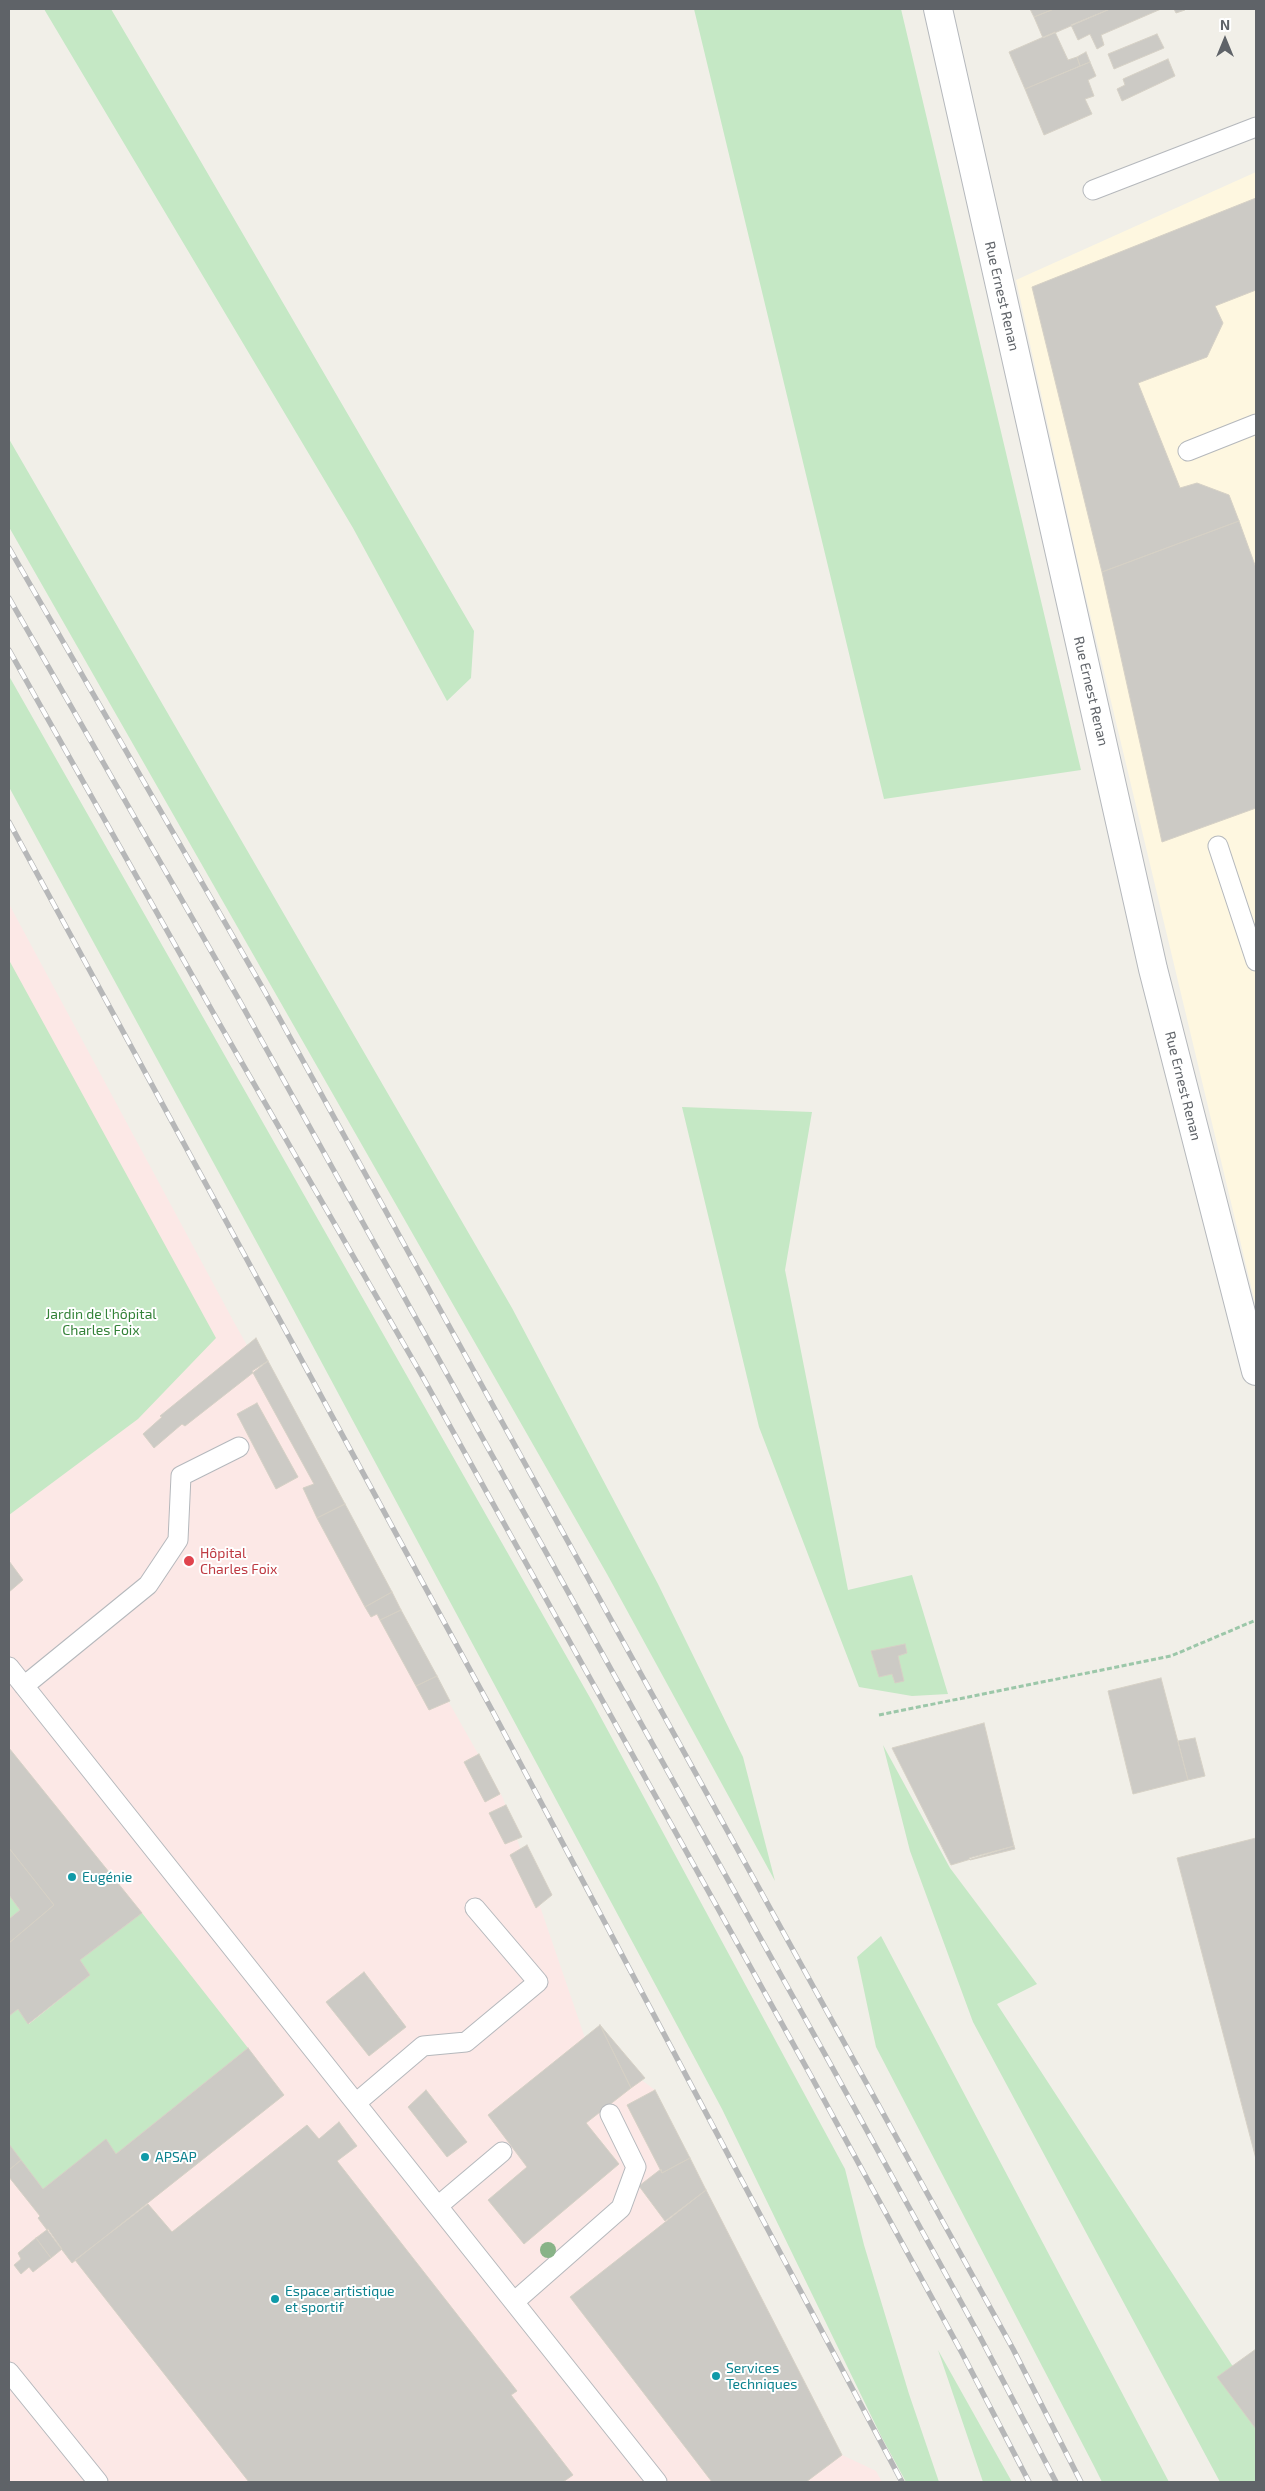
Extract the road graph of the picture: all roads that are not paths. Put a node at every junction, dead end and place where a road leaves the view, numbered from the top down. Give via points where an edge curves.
1 (938, 9) edge
2 (1256, 127) edge
3 (1093, 190) dead end
4 (1256, 424) edge
5 (1188, 451) dead end
6 (1218, 846) dead end
7 (1256, 961) edge
8 (1256, 1371) edge
9 (239, 1447) dead end
10 (9, 1667) edge
11 (24, 1686) junction
12 (475, 1908) dead end
13 (356, 2103) junction
14 (610, 2114) dead end
15 (502, 2152) dead end
16 (438, 2206) junction
17 (514, 2302) junction
18 (9, 2372) edge
19 (98, 2482) edge
20 (657, 2482) edge

1 - 8 street, Rue Ernest Renan via 1153,968
2 - 3 lane
4 - 5 lane
6 - 7 lane
9 - 11 lane via 181,1476 178,1540 148,1585
10 - 11 lane
11 - 13 lane
12 - 13 lane via 538,1982 466,2042 423,2046
13 - 16 lane
14 - 17 lane via 636,2166 621,2208
15 - 16 lane
16 - 17 lane
17 - 20 lane
18 - 19 lane

